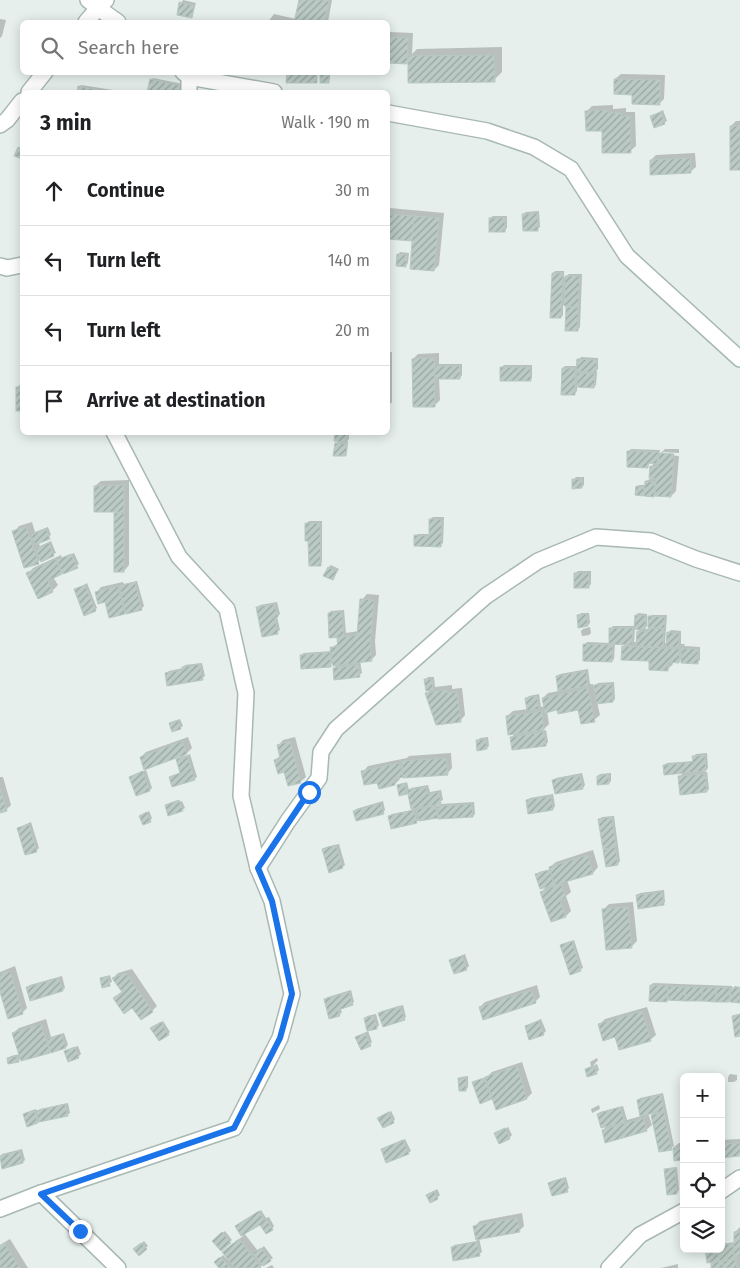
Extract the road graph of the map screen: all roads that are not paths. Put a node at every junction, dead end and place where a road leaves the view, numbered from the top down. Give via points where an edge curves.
1 (97, 3) edge
2 (87, 20) edge
3 (116, 20) edge
4 (43, 75) edge
5 (186, 75) edge
6 (31, 90) edge
7 (189, 90) edge
8 (264, 90) edge
9 (20, 103) edge
10 (390, 113) edge
11 (0, 125) edge
12 (20, 265) edge
13 (3, 267) edge
14 (20, 273) edge
15 (740, 359) edge
16 (116, 435) edge
17 (740, 573) edge
18 (258, 868) junction
19 (740, 1178) edge
20 (725, 1187) edge
21 (41, 1194) junction
22 (0, 1209) edge
23 (680, 1213) edge
24 (118, 1268) edge
25 (609, 1268) edge

1 - 2 street
1 - 3 street
4 - 6 street
5 - 7 street
5 - 8 street
9 - 11 street
10 - 15 street via 488,131 534,148 571,169 628,256
12 - 13 street
13 - 14 street
16 - 18 street via 179,557 226,609 246,693 241,796
17 - 18 street via 652,541 596,537 538,561 486,596 336,730 321,752 319,778
18 - 21 street via 272,901 292,994 280,1038 234,1128
19 - 20 street
21 - 22 street
21 - 24 street
23 - 25 street via 640,1235

